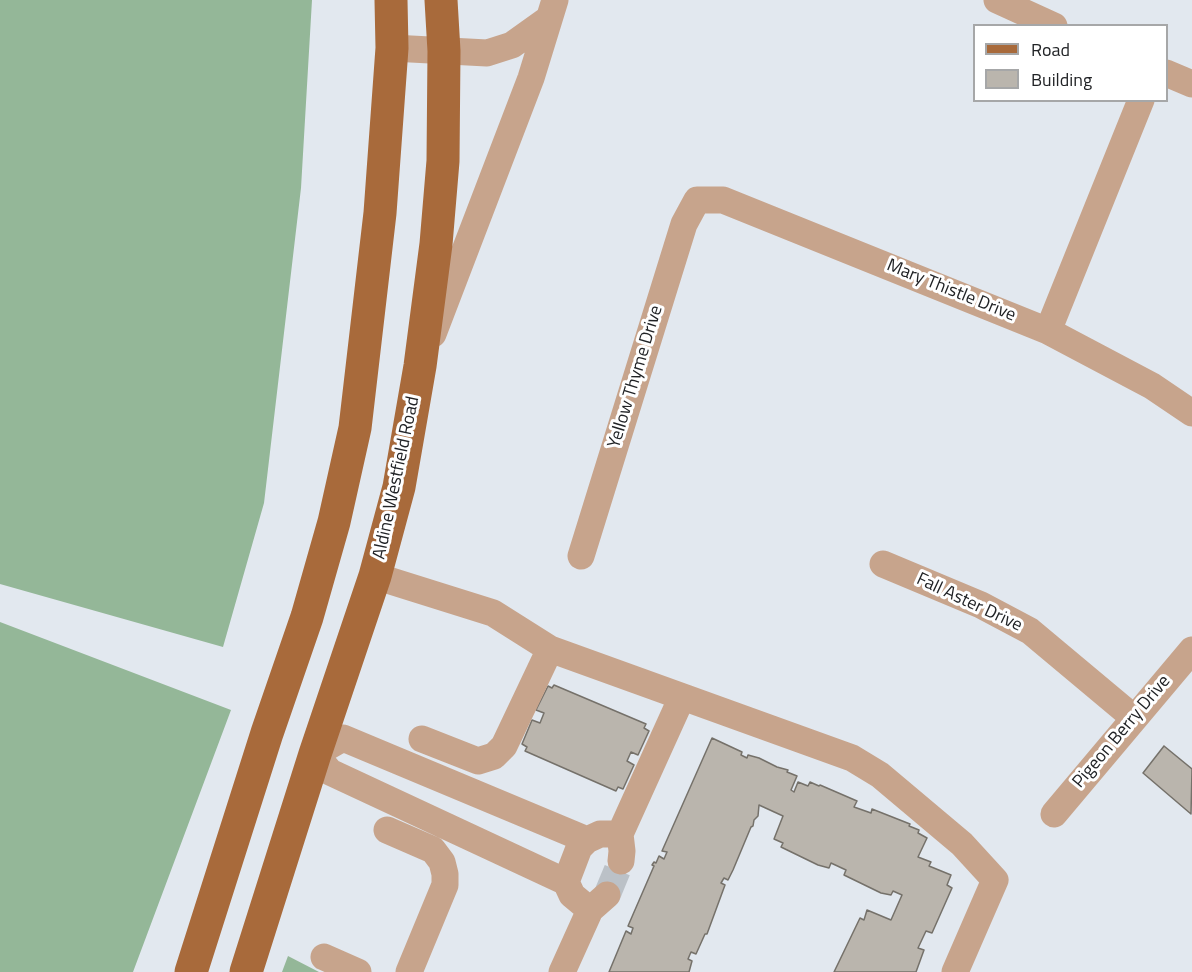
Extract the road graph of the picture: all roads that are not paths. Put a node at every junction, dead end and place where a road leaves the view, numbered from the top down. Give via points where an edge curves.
1 (391, 0) edge
2 (441, 0) edge
3 (997, 0) edge
4 (551, 10) edge
5 (1050, 24) edge
6 (392, 48) junction
7 (444, 51) junction
8 (1168, 73) edge
9 (1192, 84) edge
10 (1140, 102) edge
11 (697, 200) joint
12 (1048, 331) junction
13 (420, 366) junction
14 (1192, 413) edge
15 (581, 556) dead end
16 (883, 564) dead end
17 (375, 576) junction
18 (550, 649) junction
19 (1192, 650) edge
20 (682, 697) junction
21 (1134, 718) junction
22 (267, 733) junction
23 (422, 739) dead end
24 (315, 754) junction
25 (1053, 814) dead end
26 (387, 830) dead end
27 (620, 834) junction
28 (587, 840) junction
29 (621, 861) tunnel mouth
30 (566, 882) junction
31 (324, 957) dead end
32 (191, 972) edge
33 (246, 972) edge
34 (358, 972) edge
35 (409, 972) edge
36 (562, 972) edge
37 (955, 972) edge

1 - 6 main road
2 - 7 main road, Aldine Westfield Road
3 - 5 street
4 - 7 street via 512,45 487,53
4 - 13 street via 531,78
6 - 7 street
6 - 22 main road via 380,213 355,428 307,617
7 - 13 main road, Aldine Westfield Road via 443,161
8 - 9 street
10 - 12 street
11 - 12 street, Mary Thistle Drive via 723,200
11 - 15 street, Yellow Thyme Drive via 684,224
12 - 14 street, Mary Thistle Drive via 1134,376
13 - 17 main road, Aldine Westfield Road via 399,487
16 - 21 street, Fall Aster Drive via 981,605 1030,632
17 - 18 street via 494,613
17 - 24 main road, Aldine Westfield Road
18 - 20 street
18 - 23 street via 504,746 494,756 478,761
19 - 21 street, Pigeon Berry Drive
20 - 27 street
20 - 37 street via 852,758 880,775 962,844 995,880
21 - 25 street, Pigeon Berry Drive
22 - 24 main road
22 - 32 main road
24 - 28 street via 343,738
24 - 30 street via 330,772
24 - 33 main road, Aldine Westfield Road
26 - 35 street via 433,850 445,874 445,885
27 - 28 street via 600,834
27 - 29 street
28 - 30 street via 579,848
30 - 36 street via 572,896 598,903
31 - 34 street

